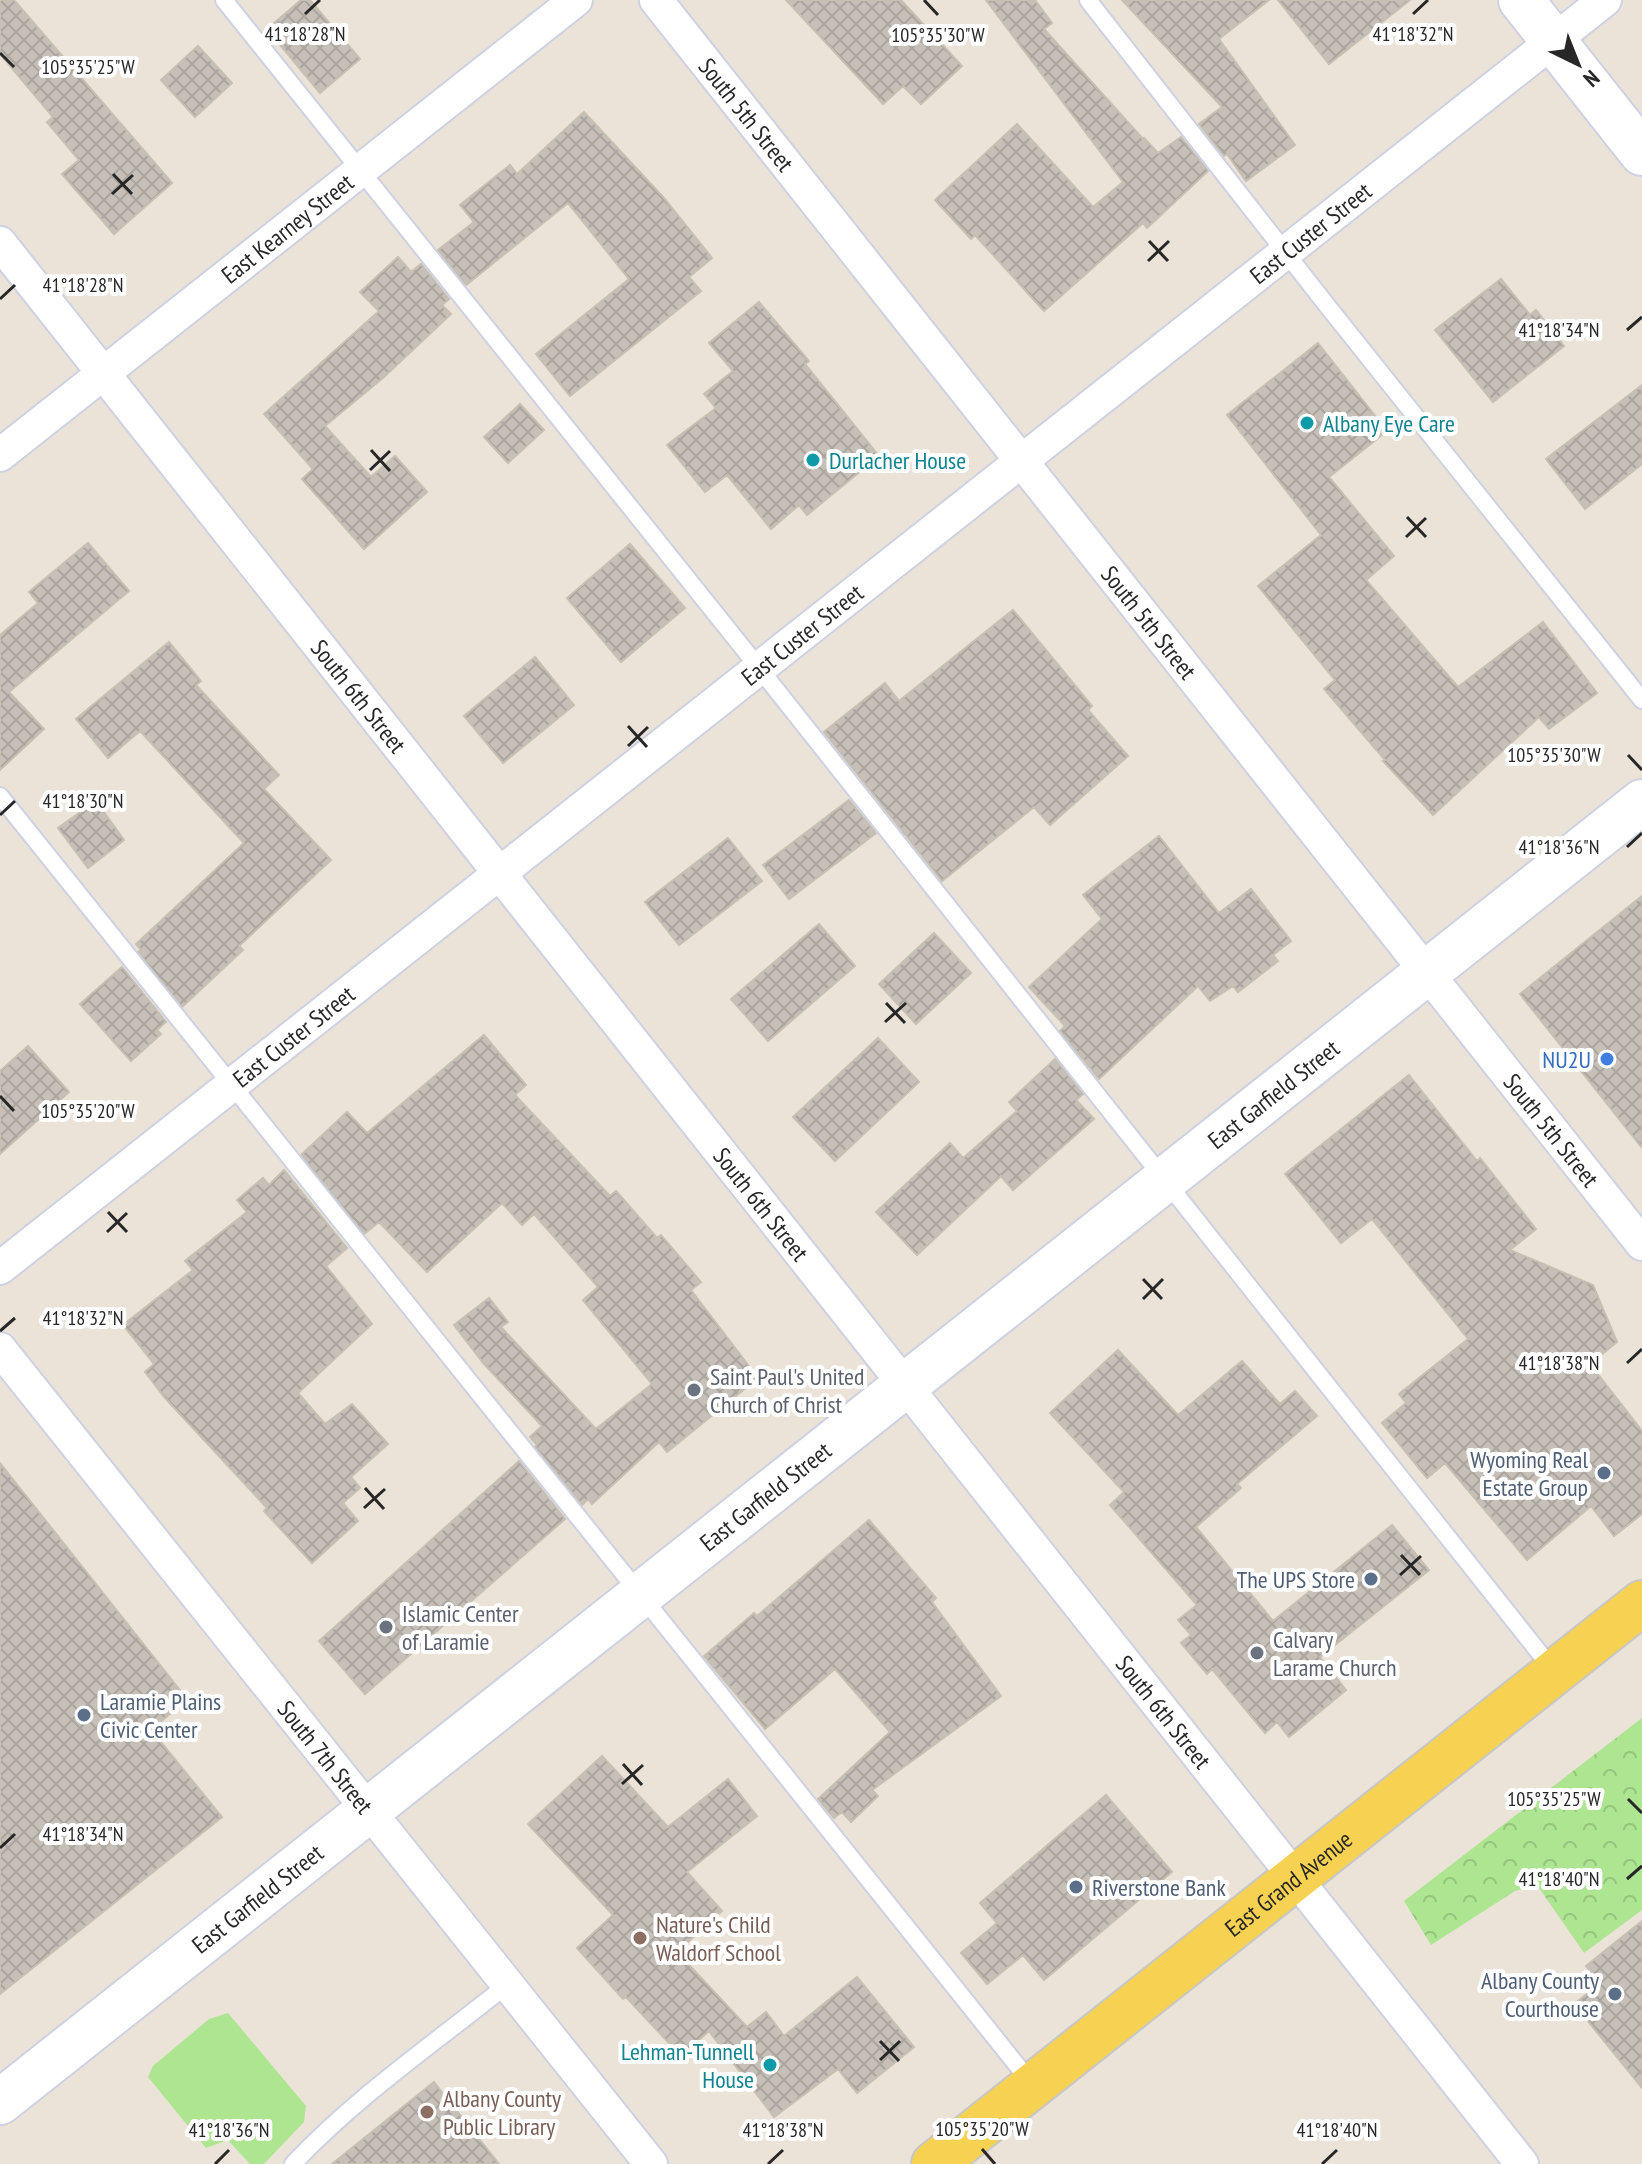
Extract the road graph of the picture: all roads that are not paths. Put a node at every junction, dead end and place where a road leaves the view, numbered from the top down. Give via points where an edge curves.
1 (224, 0) edge
2 (576, 0) edge
3 (656, 0) edge
4 (1088, 0) edge
5 (1521, 0) edge
6 (1605, 0) edge
7 (1553, 41) junction
8 (1642, 153) edge
9 (360, 171) junction
10 (0, 243) edge
11 (1285, 253) junction
12 (103, 374) junction
13 (0, 455) edge
14 (1021, 461) junction
15 (759, 668) junction
16 (1642, 700) edge
17 (0, 796) edge
18 (1642, 802) edge
19 (499, 873) junction
20 (1427, 972) junction
21 (230, 1087) junction
22 (1164, 1180) junction
23 (1642, 1244) edge
24 (0, 1268) edge
25 (0, 1349) edge
26 (905, 1386) junction
27 (641, 1594) junction
28 (1642, 1603) edge
29 (1555, 1672) junction
30 (368, 1811) junction
31 (1295, 1877) junction
32 (508, 1984) junction
33 (1033, 2085) junction
34 (0, 2102) edge
35 (293, 2164) edge
36 (651, 2164) edge
37 (934, 2164) edge
38 (1522, 2164) edge

1 - 9 lane
2 - 9 street, East Kearney Street
3 - 14 street, South 5th Street
4 - 11 lane
5 - 7 street
6 - 7 street, East Custer Street
7 - 8 street
7 - 11 street, East Custer Street
9 - 12 street, East Kearney Street
9 - 15 lane
10 - 12 street, South 6th Street
11 - 14 street, East Custer Street
11 - 16 lane
12 - 13 street, East Kearney Street
12 - 19 street, South 6th Street
14 - 15 street, East Custer Street
14 - 20 street, South 5th Street
15 - 19 street, East Custer Street
15 - 22 lane
17 - 21 lane
18 - 20 street, East Garfield Street
19 - 21 street, East Custer Street
19 - 26 street, South 6th Street
20 - 22 street, East Garfield Street
20 - 23 street, South 5th Street
21 - 24 street, East Custer Street
21 - 27 lane
22 - 26 street, East Garfield Street
22 - 29 lane
25 - 30 street, South 7th Street
26 - 27 street, East Garfield Street
26 - 31 street, South 6th Street
27 - 30 street, East Garfield Street
27 - 33 lane
28 - 29 main road, East Grand Avenue
29 - 31 main road, East Grand Avenue
30 - 32 street, South 7th Street
30 - 34 street, East Garfield Street
31 - 33 main road, East Grand Avenue
31 - 38 street, South 6th Street
32 - 35 lane via 372,2092
32 - 36 street, South 7th Street
33 - 37 main road, East Grand Avenue

